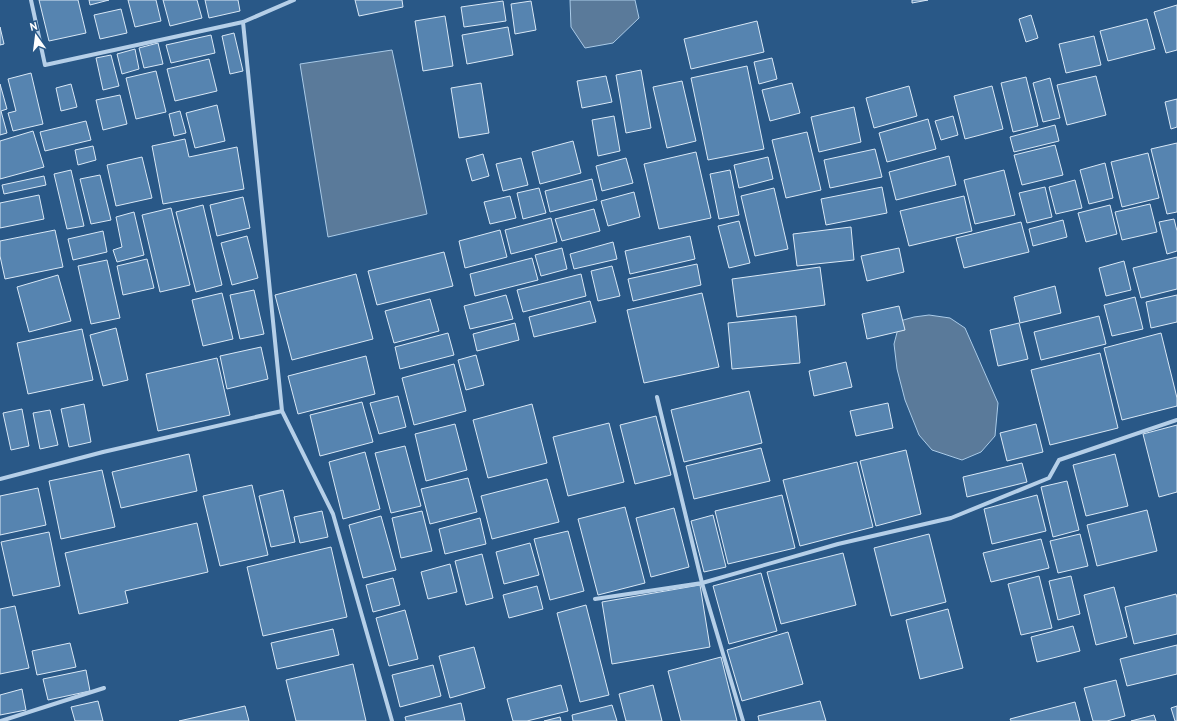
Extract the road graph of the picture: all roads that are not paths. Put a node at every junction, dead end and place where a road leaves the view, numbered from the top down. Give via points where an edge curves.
1 (31, 0) edge
2 (294, 0) edge
3 (243, 22) junction
4 (657, 397) dead end
5 (282, 410) junction
6 (1177, 420) edge
7 (0, 479) edge
8 (702, 583) junction
9 (596, 599) dead end
10 (104, 688) dead end
11 (1, 721) edge
12 (392, 721) edge
13 (743, 721) edge

1 - 3 street via 45,65
2 - 3 street
3 - 5 street
4 - 8 street
5 - 7 street
5 - 12 street via 333,514
6 - 8 street via 1059,460 1049,478 951,518 838,544
8 - 9 street
8 - 13 street
10 - 11 street

